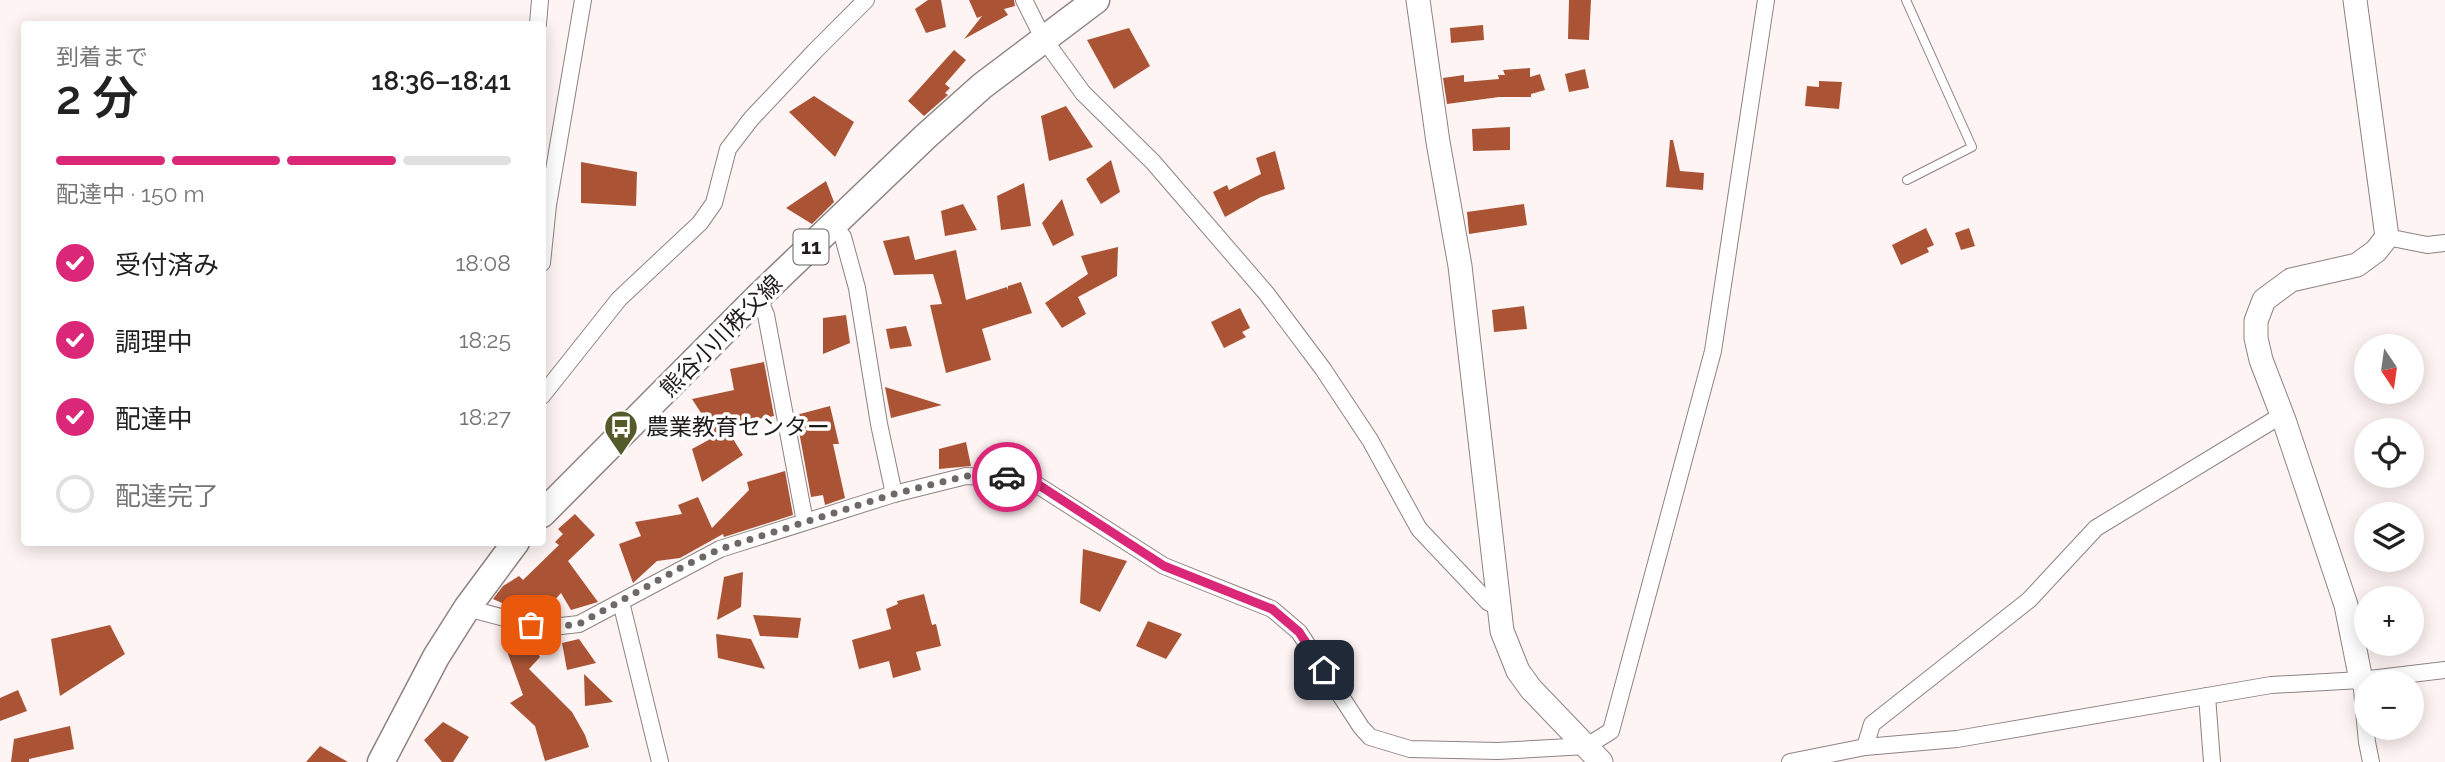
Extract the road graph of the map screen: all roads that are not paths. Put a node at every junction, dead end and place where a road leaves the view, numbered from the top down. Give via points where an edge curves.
1 (540, 0) edge
2 (583, 0) edge
3 (866, 0) edge
4 (1024, 0) edge
5 (1096, 0) edge
6 (1418, 0) edge
7 (1766, 0) edge
8 (1906, 0) edge
9 (2354, 0) edge
10 (538, 21) edge
11 (1043, 38) junction
12 (1907, 180) dead end
13 (546, 224) edge
14 (834, 225) junction
15 (2387, 237) junction
16 (2445, 243) edge
17 (758, 298) junction
18 (546, 391) edge
19 (2282, 415) junction
20 (894, 494) junction
21 (546, 510) edge
22 (805, 522) junction
23 (512, 546) edge
24 (621, 602) junction
25 (467, 608) junction
26 (1499, 608) junction
27 (2359, 670) edge
28 (2445, 670) edge
29 (2424, 672) edge
30 (2354, 680) edge
31 (2207, 696) junction
32 (2368, 740) edge
33 (1866, 747) junction
34 (1594, 754) edge
35 (381, 762) edge
36 (660, 762) edge
37 (1790, 762) edge
38 (2212, 762) edge
39 (2371, 762) edge

1 - 10 street
2 - 13 street
3 - 18 street via 751,119 728,149 713,203 700,223 620,299
4 - 11 street
5 - 11 main road, 熊谷小川秩父線 / 11
6 - 26 street via 1460,266
7 - 34 street via 1713,351 1611,731
8 - 12 lane via 1972,147
9 - 15 street
11 - 14 main road, 熊谷小川秩父線 / 11 via 982,86
11 - 26 street via 1083,93 1153,162 1266,293 1363,430 1419,529
14 - 17 main road, 熊谷小川秩父線 / 11
14 - 20 street via 844,237 857,288
15 - 16 street via 2427,245
15 - 19 street via 2357,265 2291,280 2264,300 2256,321 2256,338
17 - 21 main road, 熊谷小川秩父線 / 11
17 - 22 street via 766,314
19 - 27 street via 2346,605
19 - 33 street via 2096,528 2029,600 1872,724
20 - 22 street
20 - 34 street via 966,476 1028,478 1164,566 1272,609 1299,632 1370,737 1409,750
22 - 24 street via 720,549
23 - 25 main road
24 - 25 street via 579,624 552,627
24 - 36 street
25 - 35 main road
26 - 34 street via 1502,631 1518,671
28 - 29 street
30 - 31 street via 2271,685
31 - 33 street via 1957,739
31 - 38 street
32 - 39 street
33 - 37 street

